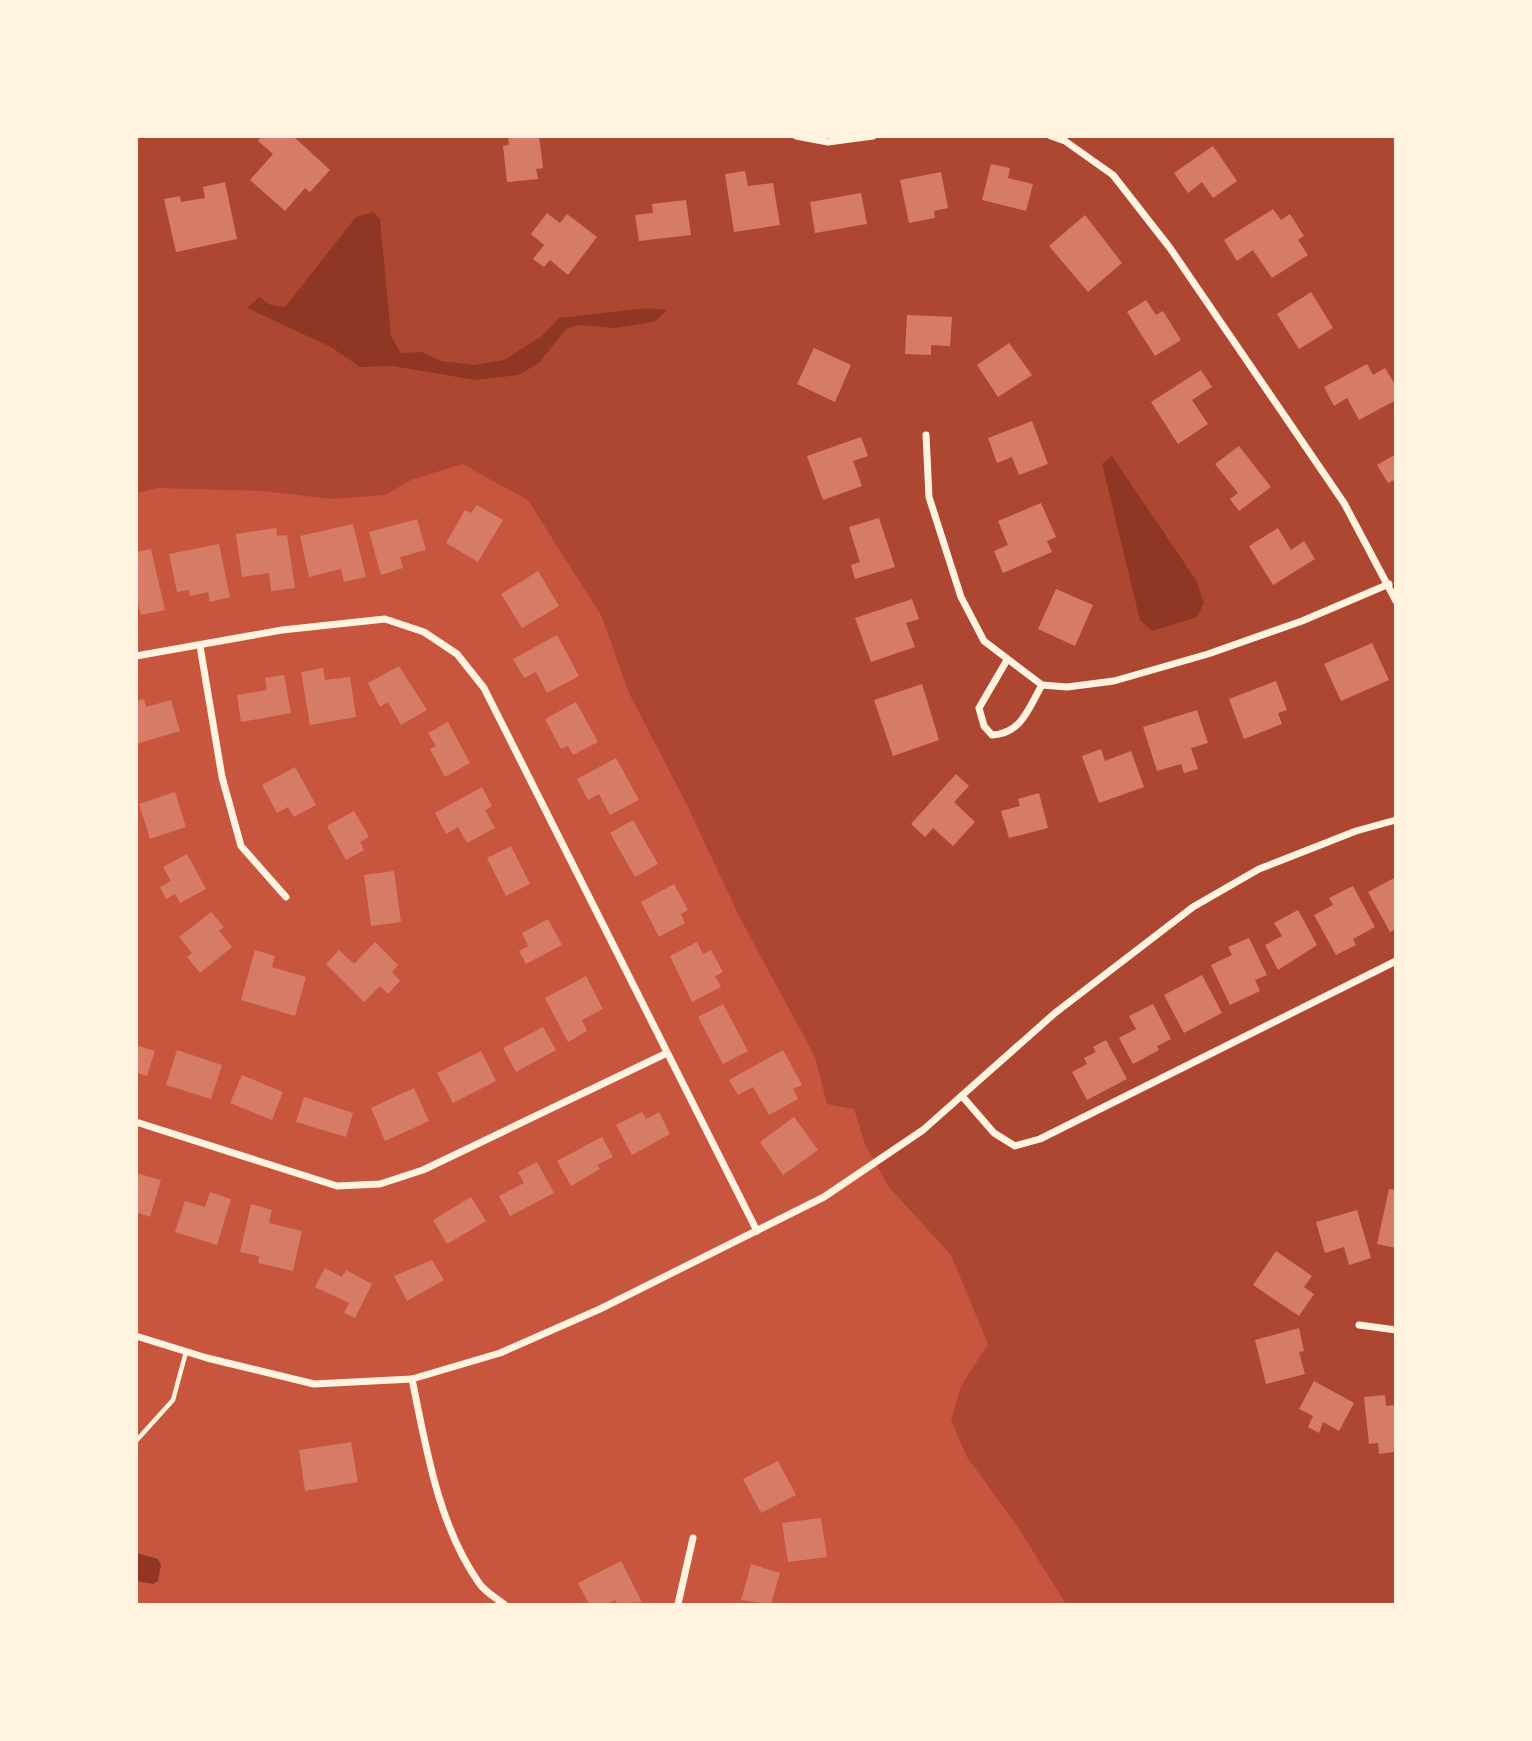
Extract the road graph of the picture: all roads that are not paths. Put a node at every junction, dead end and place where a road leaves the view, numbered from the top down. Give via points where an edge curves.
1 (796, 136) edge
2 (873, 136) edge
3 (1051, 136) edge
4 (926, 435) dead end
5 (1389, 584) junction
6 (1395, 601) edge
7 (200, 646) junction
8 (136, 656) edge
9 (1007, 660) junction
10 (1042, 685) junction
11 (1395, 820) edge
12 (286, 897) dead end
13 (1395, 961) edge
14 (667, 1053) junction
15 (962, 1096) junction
16 (136, 1122) edge
17 (757, 1231) junction
18 (1359, 1325) dead end
19 (1395, 1330) edge
20 (136, 1336) edge
21 (186, 1352) junction
22 (412, 1379) junction
23 (136, 1441) edge
24 (693, 1538) dead end
25 (504, 1605) edge
26 (678, 1605) edge

1 - 2 street via 828,142
3 - 5 street via 1113,175 1171,248 1344,503
4 - 9 street via 929,498 961,597 984,641
5 - 6 street
5 - 10 street via 1208,654 1114,681
7 - 8 street
7 - 12 street via 222,778 241,846
7 - 14 street via 282,629 386,619 424,632 457,654 484,688
9 - 10 street
9 - 10 street via 979,708 992,735 1018,727
11 - 15 street via 1259,869 1194,907 1055,1013
13 - 15 street via 1040,1139 1015,1146 994,1133
14 - 16 street via 423,1170 380,1184 337,1186
14 - 17 street
15 - 17 street via 923,1130 824,1197
17 - 22 street via 500,1353
18 - 19 street
20 - 21 street
21 - 22 street via 314,1384
21 - 23 lane via 173,1400
22 - 25 street via 430,1465 454,1535 480,1585
24 - 26 street

